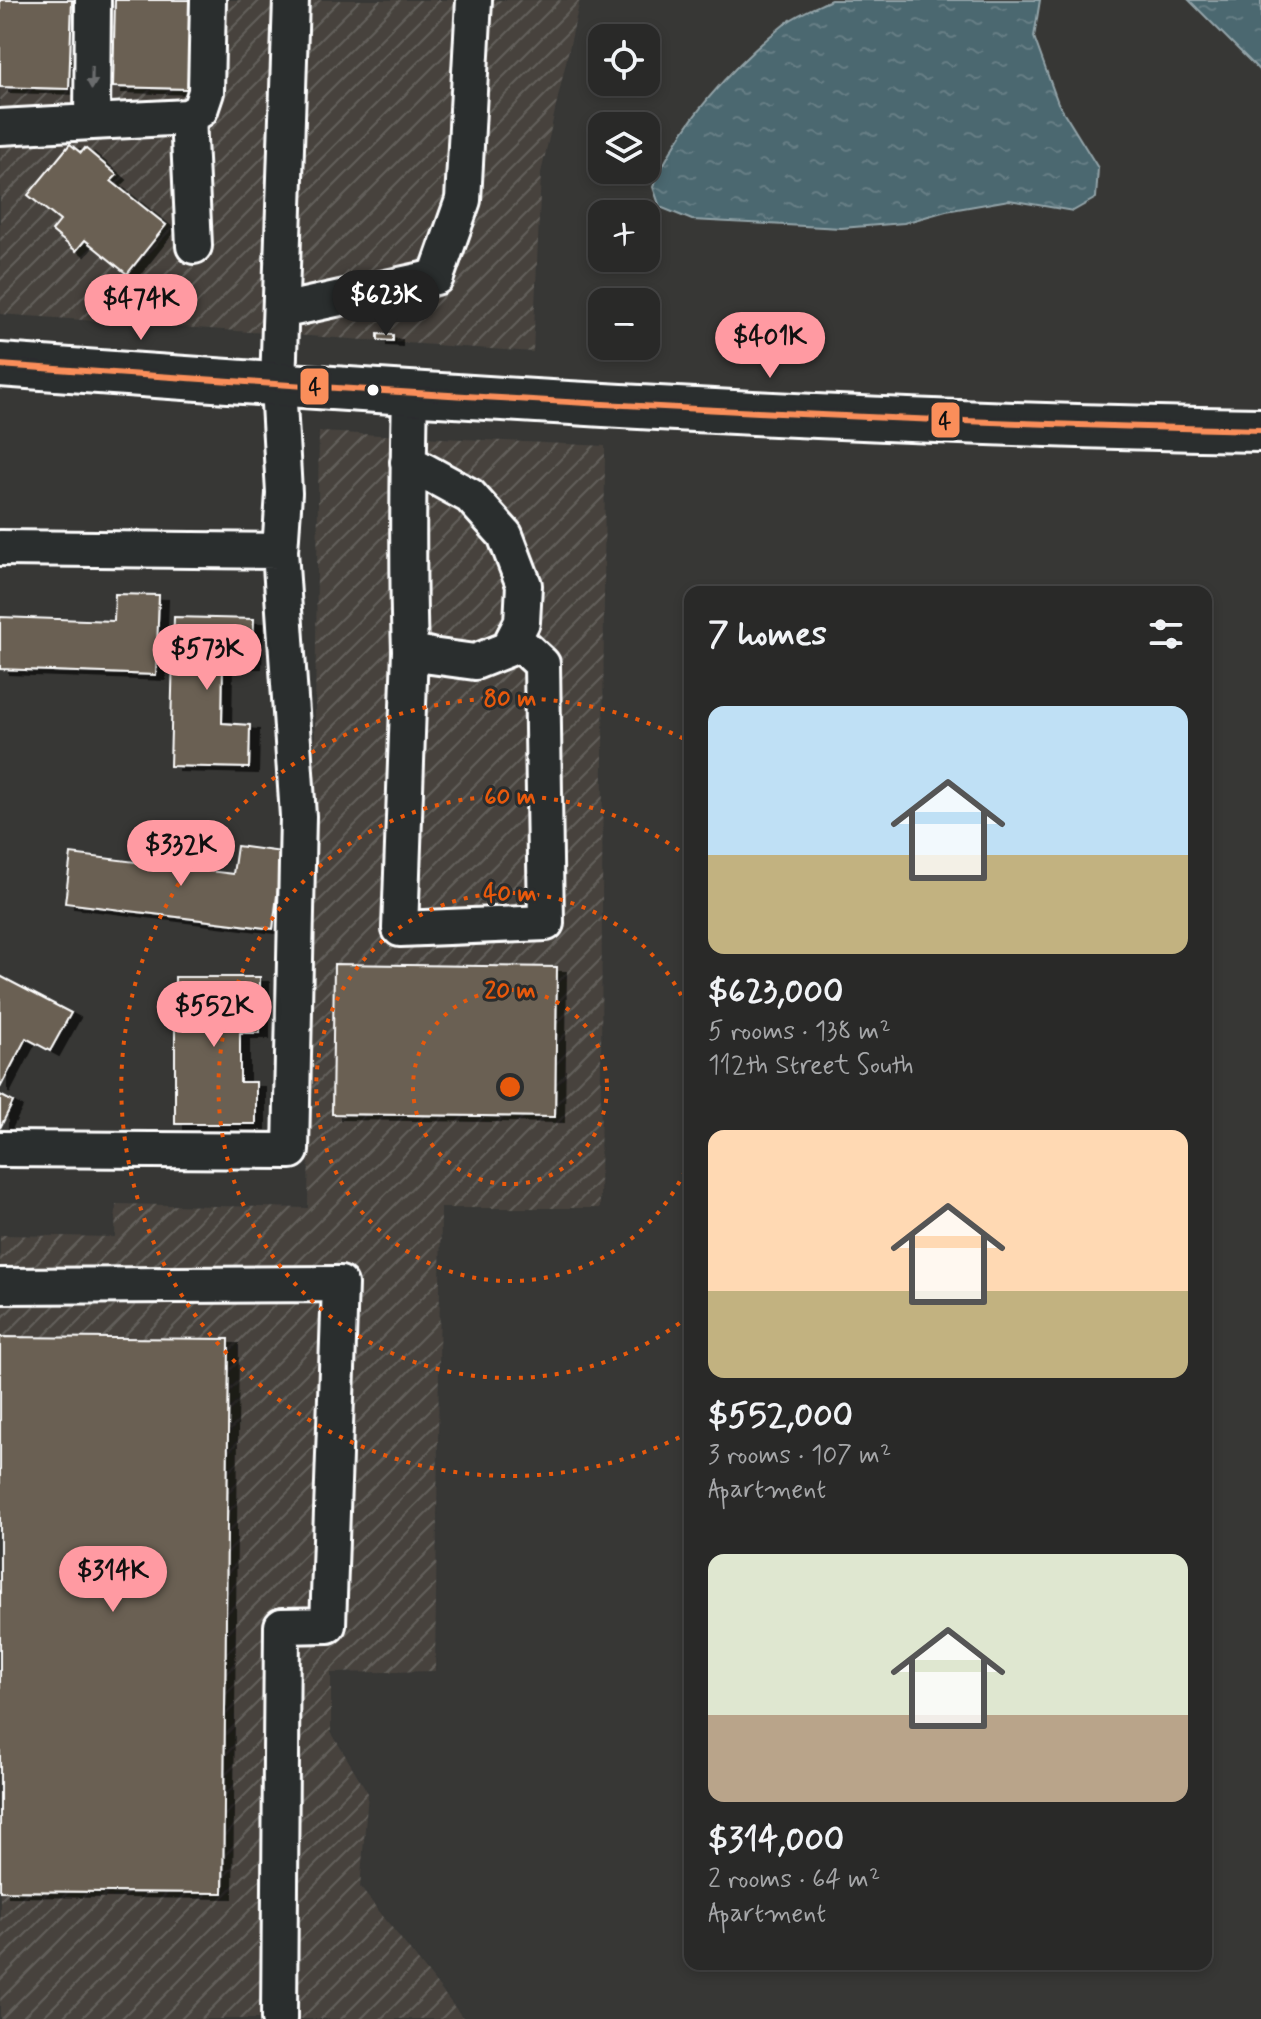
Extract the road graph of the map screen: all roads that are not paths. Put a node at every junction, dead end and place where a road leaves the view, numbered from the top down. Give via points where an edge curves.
1 (93, 0) edge
2 (208, 0) edge
3 (291, 0) edge
4 (474, 0) edge
5 (188, 117) junction
6 (92, 122) junction
7 (0, 127) edge
8 (194, 246) dead end
9 (281, 311) junction
10 (0, 365) edge
11 (278, 385) junction
12 (410, 393) junction
13 (1261, 430) edge
14 (408, 462) junction
15 (0, 548) edge
16 (280, 551) junction
17 (514, 638) junction
18 (410, 651) junction
19 (0, 1149) edge
20 (0, 1286) edge
21 (279, 2019) edge

1 -> 6 lane
2 - 5 lane via 206,92 200,110
3 - 9 lane
4 - 9 lane via 463,200 436,277
5 - 6 lane
5 - 8 lane
6 - 7 lane
9 - 11 lane
10 - 11 main road
11 - 12 main road
11 - 16 lane via 284,493
12 - 13 main road via 937,422
12 - 14 lane
14 - 17 lane via 470,496 505,535 524,585 522,622
14 - 18 lane
15 - 16 lane
16 - 19 lane via 298,816 291,1151
17 - 18 lane via 508,649 475,662
17 - 18 lane via 542,664 546,923 400,929
20 - 21 lane via 340,1284 328,1625 282,1626

